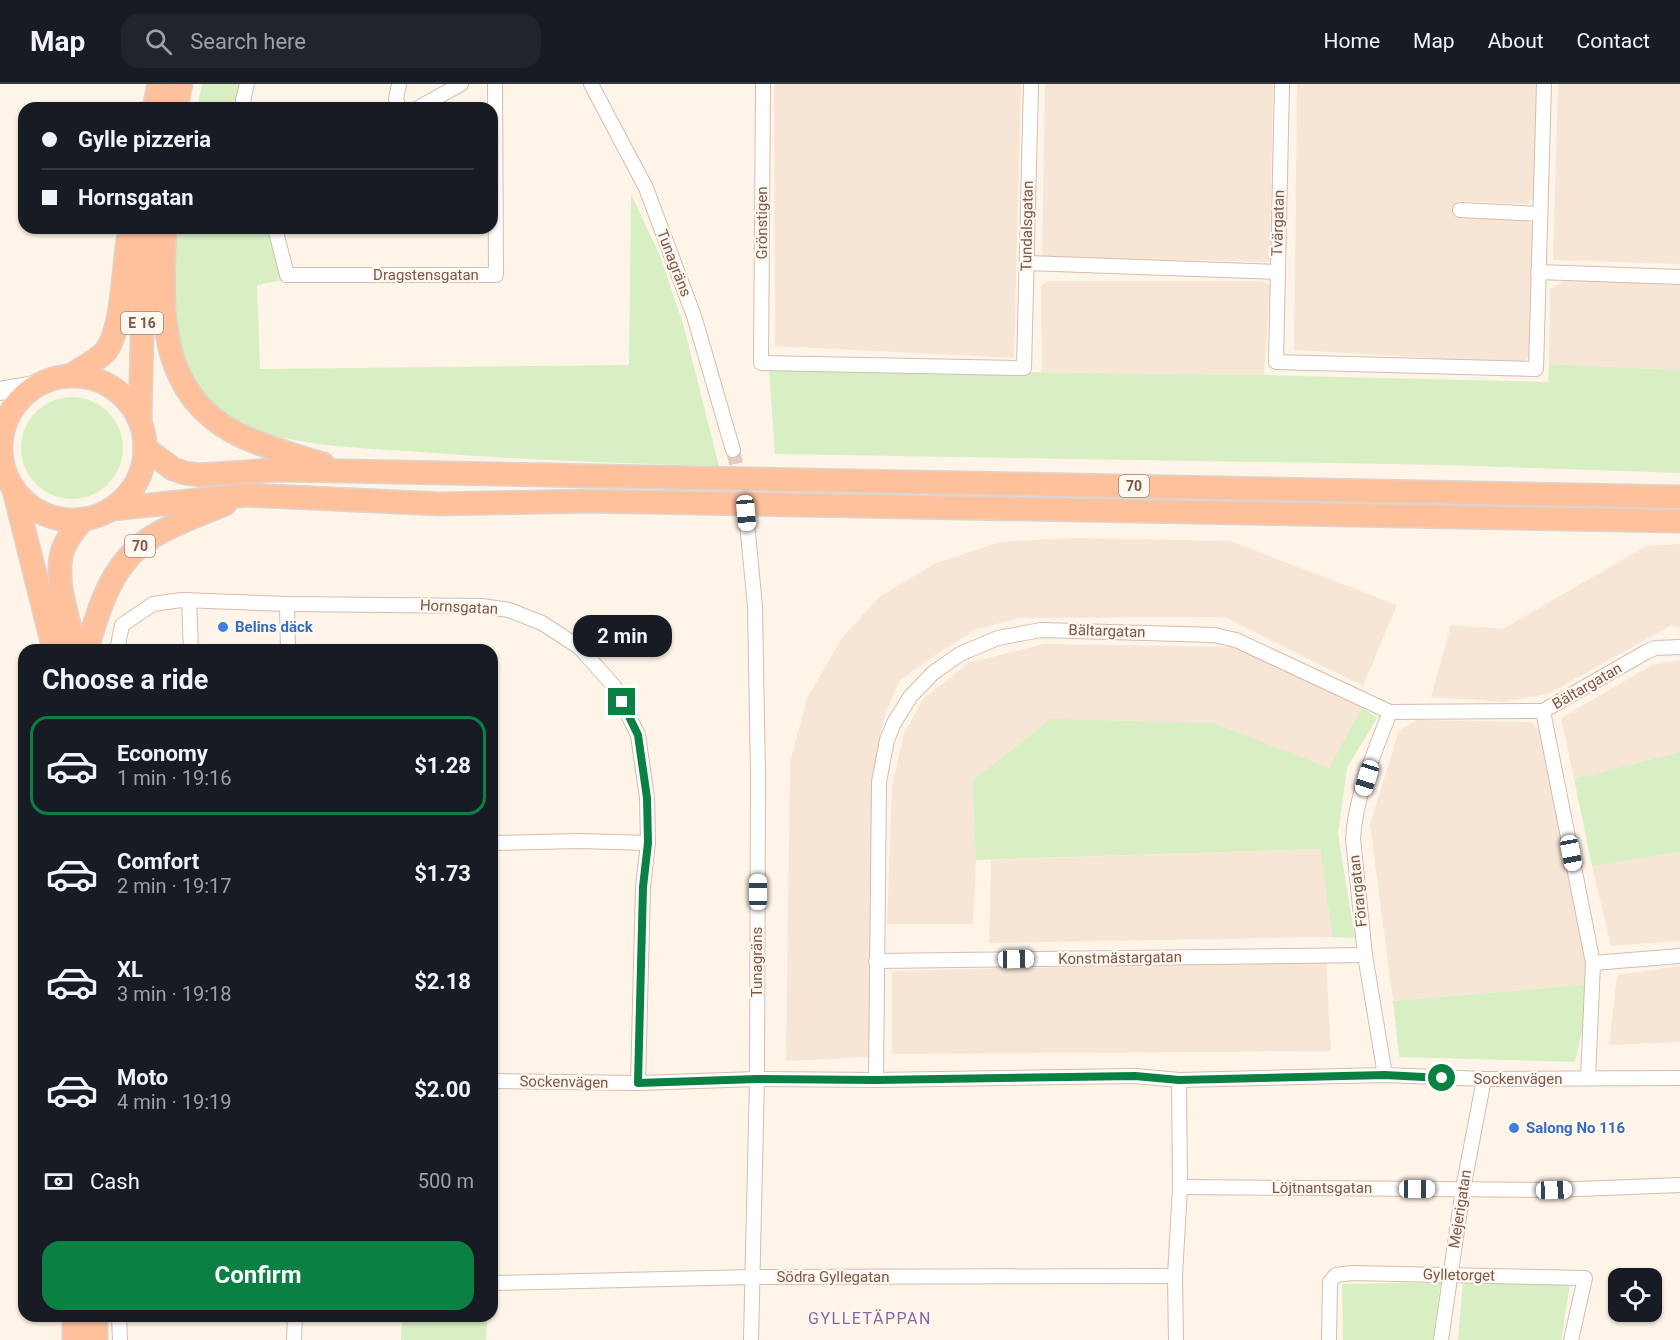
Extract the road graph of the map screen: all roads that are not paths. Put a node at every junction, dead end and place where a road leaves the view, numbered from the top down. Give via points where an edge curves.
1 (159, 84) edge
2 (181, 84) edge
3 (247, 84) edge
4 (399, 84) edge
5 (461, 84) edge
6 (495, 84) edge
7 (591, 84) edge
8 (763, 84) edge
9 (1030, 84) edge
10 (1282, 84) edge
11 (1544, 84) edge
12 (155, 102) edge
13 (177, 102) edge
14 (244, 102) edge
15 (397, 102) edge
16 (429, 102) edge
17 (495, 102) edge
18 (1460, 210) dead end
19 (1539, 214) junction
20 (128, 234) edge
21 (150, 234) edge
22 (165, 234) edge
23 (277, 234) edge
24 (496, 234) edge
25 (1027, 263) junction
26 (1277, 272) junction
27 (1538, 272) junction
28 (1680, 277) edge
29 (1024, 368) joint
30 (70, 376) junction
31 (39, 384) junction
32 (0, 391) edge
33 (140, 420) junction
34 (146, 448) junction
35 (733, 450) tunnel mouth
36 (344, 471) junction
37 (6, 474) edge
38 (246, 495) junction
39 (1680, 497) edge
40 (112, 508) junction
41 (746, 513) tunnel mouth
42 (83, 519) junction
43 (1680, 521) edge
44 (189, 600) junction
45 (287, 604) junction
46 (52, 644) edge
47 (75, 644) edge
48 (89, 644) edge
49 (118, 644) edge
50 (191, 644) edge
51 (288, 644) edge
52 (1680, 647) edge
53 (1543, 711) junction
54 (1390, 712) junction
55 (498, 843) edge
56 (648, 843) junction
57 (1365, 955) junction
58 (1680, 956) edge
59 (876, 961) junction
60 (1593, 963) junction
61 (1385, 1075) junction
62 (1588, 1078) junction
63 (1680, 1078) edge
64 (757, 1079) junction
65 (1484, 1079) junction
66 (876, 1080) junction
67 (1179, 1080) junction
68 (498, 1081) edge
69 (638, 1083) junction
70 (1680, 1185) edge
71 (1180, 1187) junction
72 (1463, 1189) junction
73 (1450, 1274) junction
74 (1175, 1276) junction
75 (751, 1277) junction
76 (498, 1283) edge
77 (74, 1322) edge
78 (96, 1322) edge
79 (119, 1322) edge
80 (295, 1322) edge
81 (75, 1340) edge
82 (96, 1340) edge
83 (120, 1340) edge
84 (294, 1340) edge
85 (751, 1340) edge
86 (1176, 1340) edge
87 (1329, 1340) edge
88 (1441, 1340) edge
89 (1571, 1340) edge

1 - 12 highway
2 - 13 highway
3 - 14 street
4 - 15 street
5 - 16 street
6 - 17 street, Dragstensgatan
7 - 35 street, Tunagräns via 646,188 694,316
8 - 29 street, Grönstigen via 761,363
9 - 25 street, Tundalsgatan
10 - 26 street, Tvärgatan
11 - 19 street
18 - 19 street
19 - 27 street
20 - 30 highway, E 16 via 113,340 96,360
21 - 33 highway, E 16 via 143,295
22 - 36 highway via 166,325 175,370 186,391 202,409 236,433 266,447
23 - 24 street, Dragstensgatan via 287,275 496,275
25 - 26 street
25 - 29 street, Tundalsgatan
26 - 27 street, Tvärgatan via 1276,362 1536,369
27 - 28 street
30 - 31 highway
30 - 33 highway via 92,378 111,387 128,401
31 - 32 street
31 - 37 highway via 20,399 7,420 1,444
33 - 34 highway
34 - 36 highway, 70 via 185,474
34 - 40 highway via 130,493
36 - 39 highway, 70
37 - 42 highway via 29,505 49,516
37 - 46 highway
38 - 40 highway, 70
38 - 43 highway, 70 via 441,504 599,501
38 - 48 highway, 70 via 157,534 138,547 114,577
40 - 42 highway
41 - 64 street, Tunagräns via 755,629 758,775
42 - 47 highway via 64,545 60,564
44 - 45 street, Hornsgatan
44 - 49 street, Hornsgatan via 153,604 122,625
44 - 50 street
45 - 51 street
45 - 56 street, Hornsgatan via 482,606 509,610 542,623 579,647 614,686 638,735 647,798
52 - 53 street, Bältargatan via 1646,652
53 - 54 street, Bältargatan
53 - 60 street
54 - 57 street, Förargatan via 1354,824
54 - 59 street, Bältargatan via 1236,640 1214,635 1041,630 998,638 960,654 933,673 910,697 887,741 879,782
55 - 56 street
56 - 69 street, Hornsgatan via 643,887
57 - 59 street, Konstmästargatan
57 - 61 street, Förargatan
58 - 60 street
59 - 66 street, Bältargatan
60 - 62 street
61 - 65 street, Sockenvägen
61 - 67 street, Sockenvägen
62 - 63 street, Sockenvägen
62 - 65 street, Sockenvägen
64 - 66 street, Sockenvägen
64 - 69 street, Sockenvägen
64 - 75 street, Tunagräns
65 - 72 street, Mejerigatan
66 - 67 street, Sockenvägen via 1135,1076
67 - 71 street
68 - 69 street, Sockenvägen
70 - 72 street, Löjtnantsgatan
71 - 72 street, Löjtnantsgatan
71 - 74 street
72 - 73 street, Mejerigatan
73 - 87 street, Gylletorget via 1336,1275 1330,1282
73 - 88 street, Mejerigatan
73 - 89 street, Gylletorget via 1586,1278
74 - 75 street, Södra Gyllegatan
74 - 86 street
75 - 76 street, Södra Gyllegatan
75 - 85 street, Tunagräns
77 - 81 highway
78 - 82 highway
79 - 83 street
80 - 84 street

